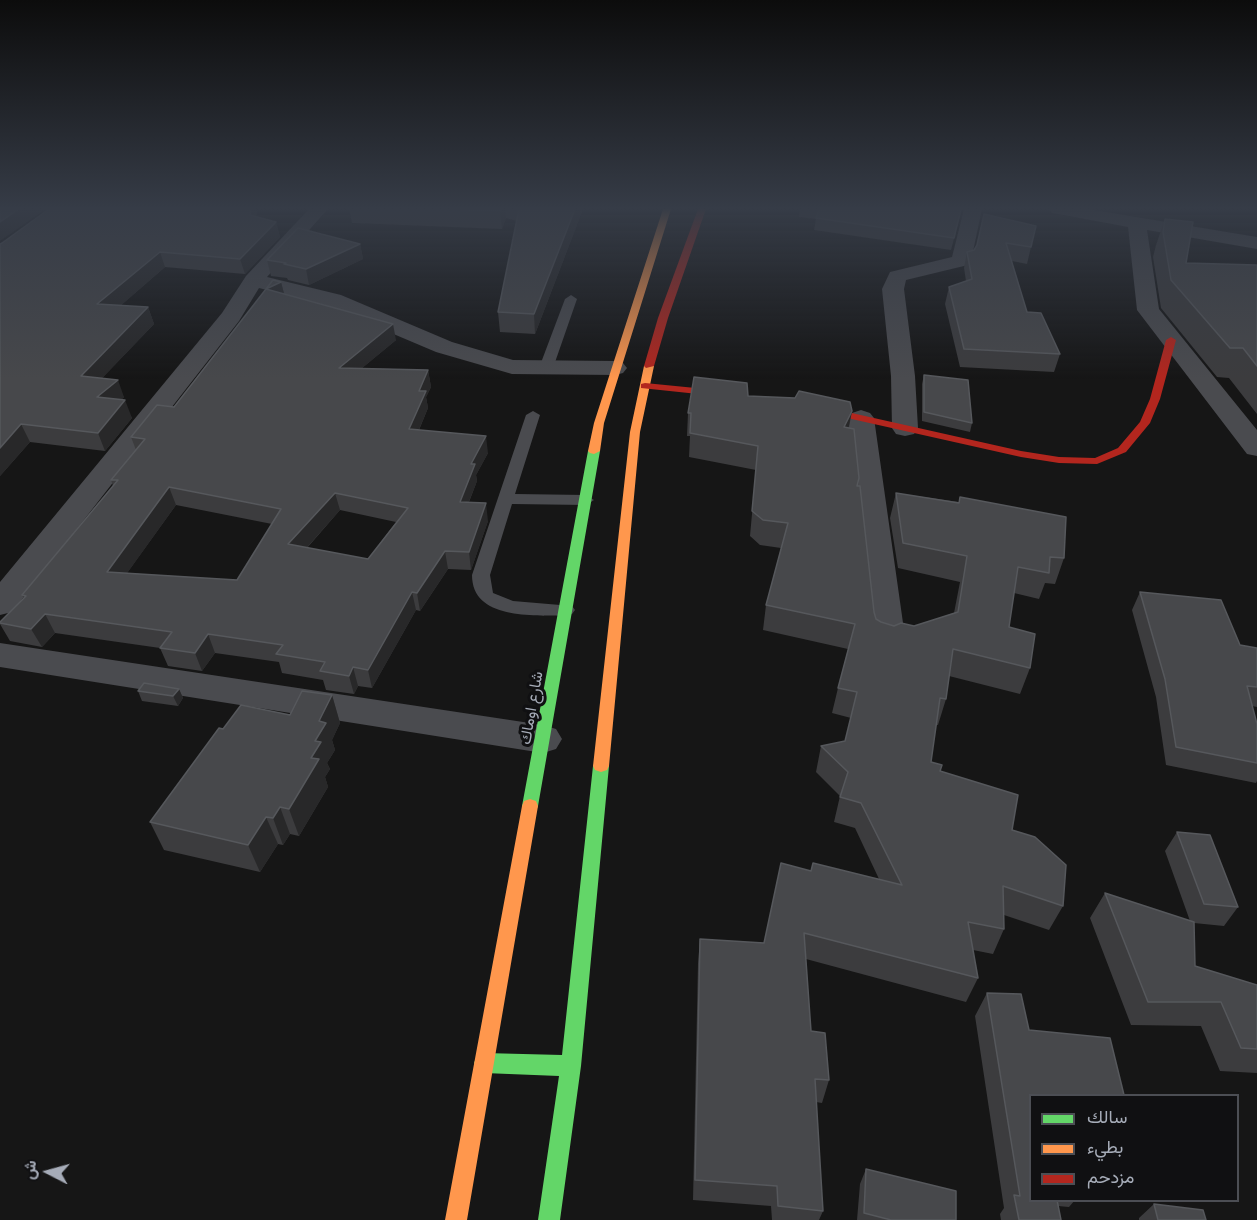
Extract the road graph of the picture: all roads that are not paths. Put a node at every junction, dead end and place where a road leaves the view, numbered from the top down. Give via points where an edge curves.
1 (266, 266) edge
2 (648, 266) edge
3 (682, 266) edge
4 (940, 266) edge
5 (1142, 266) edge
6 (253, 280) junction
7 (571, 299) dead end
8 (1171, 340) junction
9 (546, 368) junction
10 (615, 369) junction
11 (645, 386) junction
12 (752, 397) edge
13 (797, 404) edge
14 (533, 415) dead end
15 (861, 418) junction
16 (905, 428) junction
17 (1257, 448) edge
18 (506, 499) junction
19 (586, 500) junction
20 (0, 603) edge
21 (566, 610) junction
22 (888, 637) edge
23 (0, 656) edge
24 (543, 739) junction
25 (484, 1063) junction
26 (571, 1066) junction
27 (456, 1220) edge
28 (549, 1220) edge

1 - 6 street
2 - 10 main road, شارع اوماك
3 - 11 main road
4 - 16 street via 897,276 893,290
5 - 8 street via 1148,310
6 - 9 street via 333,300 444,347 512,367
6 - 20 street via 231,316
7 - 9 lane
8 - 16 main road via 1145,423 1122,450 1097,461 1059,460
8 - 17 street
9 - 10 street
10 - 19 main road, شارع اوماك via 599,423
11 - 12 main road
11 - 26 main road via 635,432
13 - 15 main road
14 - 18 lane
15 - 16 main road
15 - 22 street
18 - 19 lane
18 - 21 lane via 481,575 481,587 487,598 503,605
19 - 21 main road, شارع اوماك
21 - 24 main road, شارع اوماك
23 - 24 street
24 - 25 main road, شارع اوماك
25 - 26 main road
25 - 27 main road, شارع اوماك
26 - 28 main road

